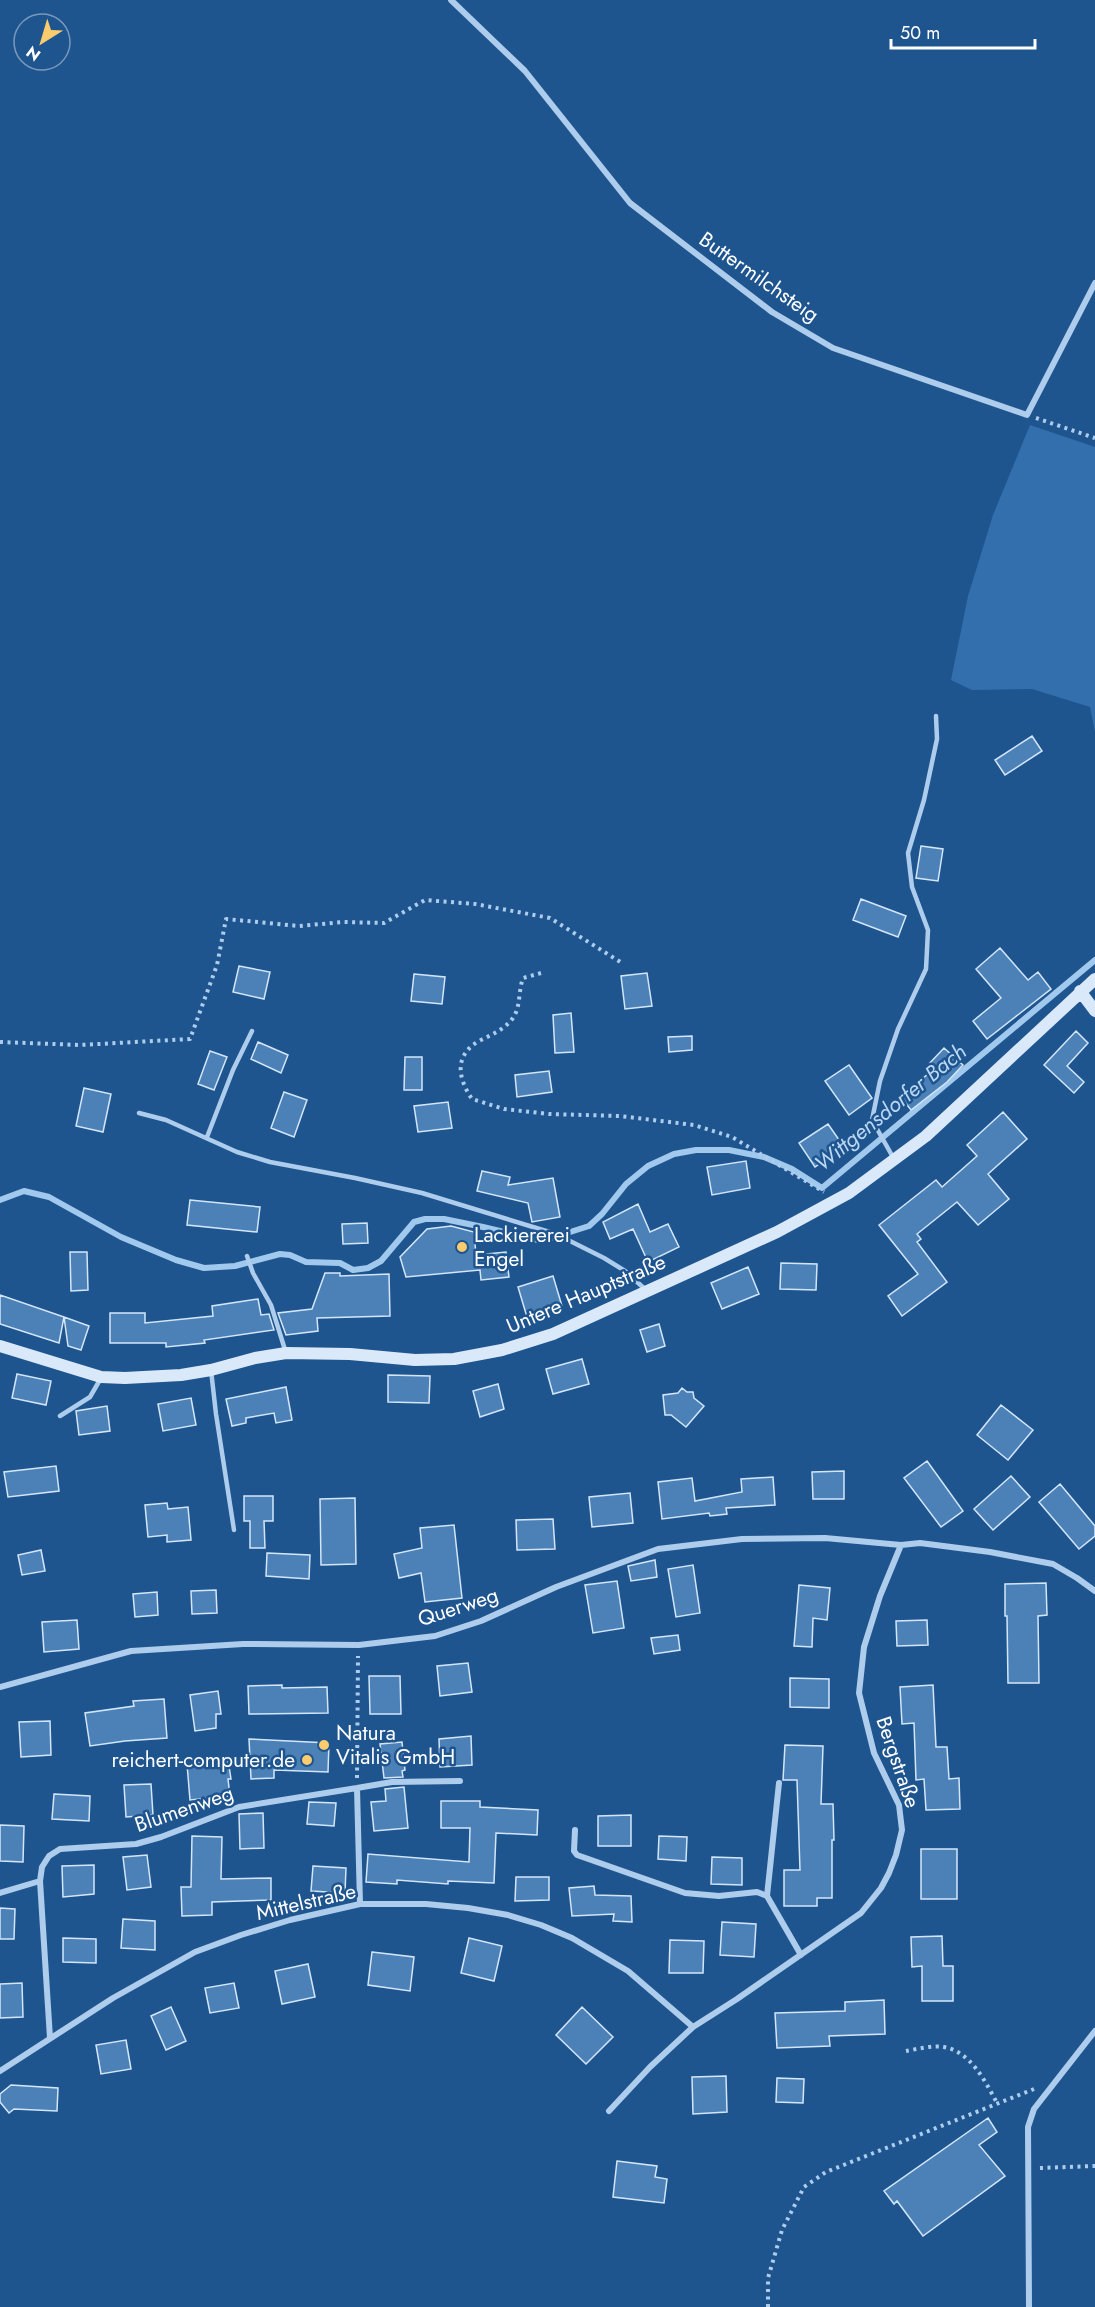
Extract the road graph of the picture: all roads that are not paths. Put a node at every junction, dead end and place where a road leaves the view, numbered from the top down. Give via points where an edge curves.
1 (451, 0) edge
2 (1095, 283) edge
3 (936, 716) dead end
4 (1095, 979) edge
5 (1080, 991) junction
6 (1095, 1011) edge
7 (252, 1031) dead end
8 (139, 1113) dead end
9 (207, 1137) junction
10 (895, 1160) junction
11 (247, 1256) dead end
12 (647, 1291) junction
13 (0, 1346) edge
14 (286, 1353) junction
15 (211, 1370) junction
16 (101, 1377) junction
17 (60, 1416) dead end
18 (234, 1530) dead end
19 (901, 1545) junction
20 (1095, 1591) edge
21 (0, 1687) edge
22 (460, 1781) dead end
23 (779, 1783) dead end
24 (357, 1788) junction
25 (575, 1830) dead end
26 (40, 1881) junction
27 (0, 1893) edge
28 (767, 1896) junction
29 (360, 1904) junction
30 (801, 1955) junction
31 (693, 2027) junction
32 (1095, 2031) edge
33 (50, 2038) junction
34 (0, 2071) edge
35 (609, 2111) dead end
36 (1029, 2307) edge

1 - 2 street, Buttermilchsteig via 525,71 630,203 772,312 833,348 1027,415
3 - 10 lane via 937,739 908,854 912,887 928,930 926,969 898,1029 880,1081 872,1120
4 - 5 street, Untere Hauptstraße
5 - 6 street
5 - 10 street, Untere Hauptstraße via 956,1109
7 - 9 lane via 232,1070
8 - 9 lane
9 - 12 lane via 270,1162 422,1194 556,1234 625,1271
10 - 12 street, Untere Hauptstraße via 838,1199 777,1232
11 - 14 lane via 271,1305
12 - 14 street, Untere Hauptstraße via 553,1334 502,1350 454,1359
13 - 16 street, Untere Hauptstraße
14 - 15 street, Untere Hauptstraße
15 - 16 street, Untere Hauptstraße via 151,1377
15 - 18 lane
16 - 17 lane via 90,1397
19 - 20 street, Querweg via 990,1552 1053,1564
19 - 21 street, Querweg via 825,1538 742,1539 658,1549 435,1636 359,1645 243,1644 131,1651
19 - 30 street, Bergstraße via 864,1647 859,1693 874,1753 899,1805 902,1830 896,1855 881,1888 861,1913
22 - 24 street, Blumenweg via 392,1782
23 - 28 street
24 - 26 street, Blumenweg via 239,1806 136,1844 60,1849 42,1867
24 - 29 street
25 - 28 street via 577,1855 628,1874 686,1893 719,1896 757,1892
26 - 27 street
26 - 33 street, Blumenweg
28 - 30 street
29 - 31 street, Mittelstraße via 468,1908 541,1925 628,1971
29 - 33 street, Mittelstraße via 290,1920 195,1953 149,1976
30 - 31 street, Bergstraße
31 - 35 street, Bergstraße
32 - 36 street via 1034,2109 1028,2127
33 - 34 street, Mittelstraße

